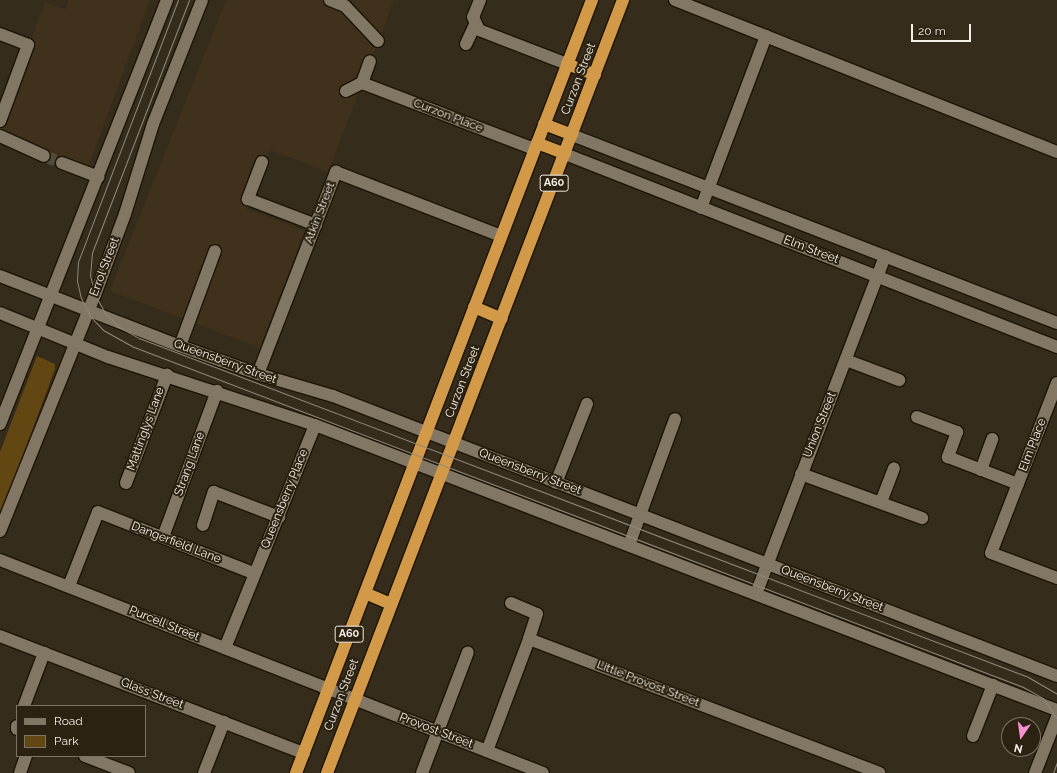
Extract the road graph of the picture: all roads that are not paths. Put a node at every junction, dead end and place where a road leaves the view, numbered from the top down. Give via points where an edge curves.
1 (167, 0) edge
2 (202, 0) edge
3 (330, 0) edge
4 (480, 0) edge
5 (592, 0) edge
6 (623, 0) edge
7 (675, 0) edge
8 (476, 25) junction
9 (0, 34) edge
10 (766, 36) junction
11 (378, 41) dead end
12 (466, 44) dead end
13 (370, 61) dead end
14 (567, 64) junction
15 (596, 75) junction
16 (362, 83) junction
17 (346, 91) dead end
18 (0, 121) edge
19 (544, 124) junction
20 (572, 135) junction
21 (0, 136) edge
22 (536, 146) junction
23 (1057, 152) edge
24 (565, 154) junction
25 (44, 156) tunnel mouth
26 (262, 162) dead end
27 (62, 163) tunnel mouth
28 (98, 178) junction
29 (709, 188) junction
30 (701, 208) junction
31 (316, 225) junction
32 (501, 236) junction
33 (215, 251) dead end
34 (885, 256) junction
35 (0, 276) edge
36 (877, 277) junction
37 (51, 295) junction
38 (474, 307) junction
39 (89, 310) junction
40 (0, 313) edge
41 (502, 319) junction
42 (1057, 324) edge
43 (38, 328) junction
44 (76, 343) junction
45 (180, 346) junction
46 (1057, 346) edge
47 (846, 360) junction
48 (258, 374) junction
49 (167, 375) junction
50 (900, 380) dead end
51 (1057, 383) edge
52 (217, 391) junction
53 (587, 404) dead end
54 (917, 417) dead end
55 (674, 419) dead end
56 (0, 424) edge
57 (315, 425) junction
58 (426, 432) junction
59 (992, 439) dead end
60 (454, 443) junction
61 (414, 463) junction
62 (894, 468) dead end
63 (981, 470) junction
64 (442, 474) junction
65 (801, 474) junction
66 (126, 483) dead end
67 (556, 483) junction
68 (1018, 484) junction
69 (881, 502) junction
70 (639, 515) junction
71 (279, 517) junction
72 (922, 518) dead end
73 (202, 524) dead end
74 (0, 531) edge
75 (163, 537) junction
76 (629, 545) junction
77 (0, 560) edge
78 (766, 564) junction
79 (253, 573) junction
80 (1057, 578) edge
81 (68, 586) junction
82 (365, 593) junction
83 (756, 594) junction
84 (511, 603) dead end
85 (391, 604) junction
86 (0, 636) edge
87 (529, 639) junction
88 (225, 648) junction
89 (44, 652) junction
90 (468, 652) dead end
91 (1057, 676) edge
92 (993, 685) junction
93 (328, 689) junction
94 (355, 699) junction
95 (24, 705) edge
96 (1057, 710) edge
97 (1057, 717) edge
98 (224, 722) junction
99 (437, 732) junction
100 (973, 736) dead end
101 (487, 751) junction
102 (304, 753) junction
103 (26, 757) edge
104 (88, 757) edge
105 (20, 773) edge
106 (129, 773) edge
107 (204, 773) edge
108 (296, 773) edge
109 (327, 773) edge
110 (422, 773) edge
111 (543, 773) edge
112 (879, 773) edge
113 (1035, 773) edge

1 - 28 street
2 - 39 street, Errol Street via 154,124 125,214
3 - 11 street via 345,6
4 - 8 street via 473,17
5 - 14 highway, Curzon Street / A60
6 - 15 highway, Curzon Street / A60
7 - 10 street
8 - 12 street
8 - 14 street via 479,30
9 - 18 street via 28,44
10 - 23 street
10 - 29 street
13 - 16 street
14 - 15 highway
14 - 19 highway, Curzon Street / A60
15 - 20 highway, Curzon Street / A60
16 - 17 street
16 - 22 street, Curzon Place
19 - 20 highway
19 - 22 highway, Curzon Street / A60
20 - 24 highway, Curzon Street / A60
20 - 29 street, Elm Street
21 - 25 street
22 - 24 highway
22 - 32 highway, Curzon Street / A60
24 - 30 street, Elm Street
24 - 41 highway, Curzon Street / A60
26 - 31 street via 248,199
27 - 28 street
28 - 37 street
29 - 30 street
29 - 34 street, Elm Street
30 - 36 street, Elm Street
31 - 32 street, Atkin Street via 336,172
31 - 48 street, Atkin Street
32 - 38 highway, Curzon Street / A60
33 - 45 street
34 - 36 street, Union Street
34 - 42 street, Elm Street
35 - 37 street, Queensberry Street
36 - 46 street, Elm Street
36 - 47 street, Union Street
37 - 39 street, Queensberry Street
37 - 43 street
38 - 41 highway
38 - 58 highway, Curzon Street / A60
39 - 44 street, Errol Street
39 - 45 street, Queensberry Street
40 - 43 street
41 - 60 highway, Curzon Street / A60
43 - 44 street
43 - 56 street
44 - 49 street via 108,357
44 - 74 street, Errol Street
45 - 48 street, Queensberry Street
47 - 50 street
47 - 65 street, Union Street
48 - 58 street, Queensberry Street via 333,396
49 - 52 street
49 - 66 street, Mattinglys Lane
51 - 68 street, Elm Place
52 - 57 street
52 - 75 street, Strang Lane
53 - 67 street
54 - 63 street via 957,432 948,457
55 - 70 street
57 - 61 street
57 - 71 street, Queensberry Place
58 - 60 street, Queensberry Street
58 - 61 highway, Curzon Street / A60
59 - 63 street
60 - 64 highway, Curzon Street / A60
60 - 67 street, Queensberry Street
61 - 64 street
61 - 82 highway, Curzon Street / A60
62 - 69 street
63 - 68 street
64 - 76 street
64 - 85 highway, Curzon Street / A60
65 - 69 street
65 - 78 street, Union Street
67 - 70 street, Queensberry Street
68 - 80 street, Elm Place via 991,553
69 - 72 street
70 - 76 street
70 - 78 street, Queensberry Street
71 - 73 street via 214,492
71 - 79 street, Queensberry Place
75 - 79 street, Dangerfield Lane
75 - 81 street, Dangerfield Lane via 98,512
76 - 83 street
77 - 81 street, Purcell Street
78 - 83 street, Union Street
78 - 91 street, Queensberry Street
79 - 88 street
81 - 88 street, Purcell Street
82 - 85 highway
82 - 93 highway, Curzon Street / A60
83 - 92 street
84 - 87 street via 538,614
85 - 94 highway, Curzon Street / A60
86 - 89 street, Glass Street
87 - 101 street
87 - 112 street, Little Provost Street
88 - 93 street, Purcell Street
89 - 95 street
89 - 98 street, Glass Street
90 - 99 street
92 - 96 street
92 - 100 street
93 - 94 street, Provost Street
93 - 102 highway, Curzon Street / A60
94 - 99 street, Provost Street
94 - 109 highway, Curzon Street / A60
97 - 113 street
98 - 102 street, Glass Street
98 - 107 street
99 - 101 street, Provost Street
99 - 110 street
101 - 111 street, Provost Street
102 - 108 highway, Curzon Street / A60
103 - 105 street
104 - 106 street

